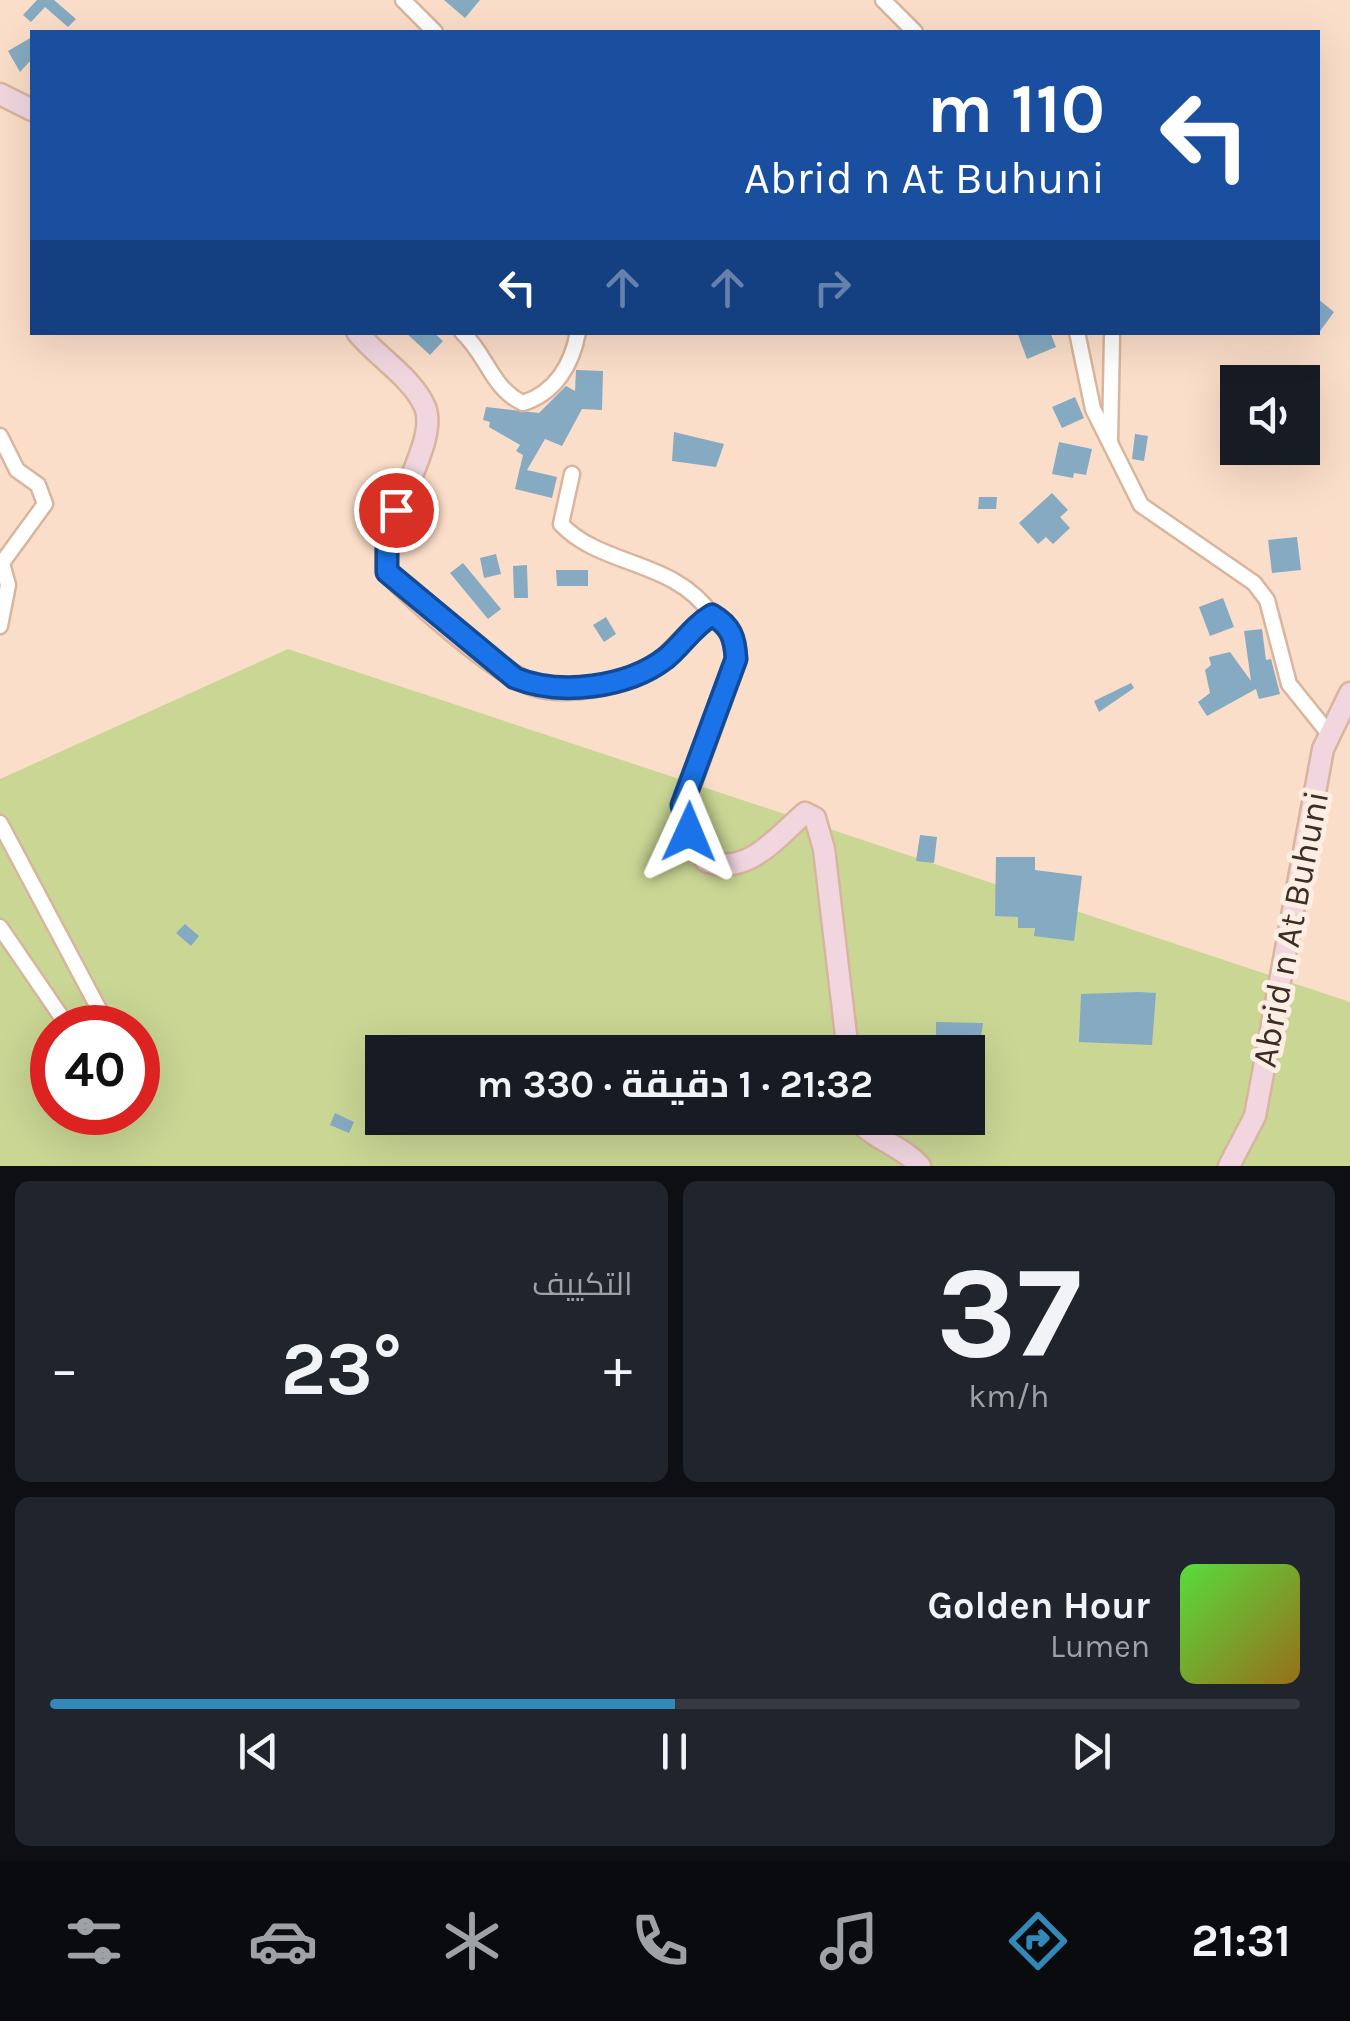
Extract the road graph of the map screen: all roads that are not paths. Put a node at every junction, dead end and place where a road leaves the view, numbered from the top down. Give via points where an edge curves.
1 (403, 0) edge
2 (882, 0) edge
3 (433, 30) edge
4 (913, 30) edge
5 (0, 94) edge
6 (30, 109) edge
7 (360, 335) edge
8 (465, 335) edge
9 (577, 335) edge
10 (1078, 335) edge
11 (1112, 337) dead end
12 (0, 436) edge
13 (1110, 446) junction
14 (572, 474) dead end
15 (712, 615) junction
16 (0, 626) edge
17 (1350, 693) edge
18 (1330, 734) junction
19 (0, 823) edge
20 (0, 927) edge
21 (53, 1005) edge
22 (96, 1005) edge
23 (846, 1035) edge
24 (876, 1135) edge
25 (920, 1166) edge
26 (1229, 1166) edge

1 - 3 street
2 - 4 street
5 - 6 street
7 - 15 street via 426,408 422,451 389,529 387,572 515,678 544,688 573,687 644,672
8 - 9 street via 490,364 496,383 522,403 540,398 558,379
10 - 13 street via 1092,409
11 - 13 street
12 - 16 street via 46,504 2,563 8,585
13 - 18 street via 1141,505 1261,592 1289,684
14 - 15 street via 561,524 570,534 696,593
15 - 23 street via 726,624 736,659 682,805 689,832 706,862 728,865 756,856 804,813 815,818
17 - 18 street, Abrid n At Buhuni
18 - 26 street, Abrid n At Buhuni via 1255,1116
19 - 22 street
20 - 21 street
24 - 25 street

